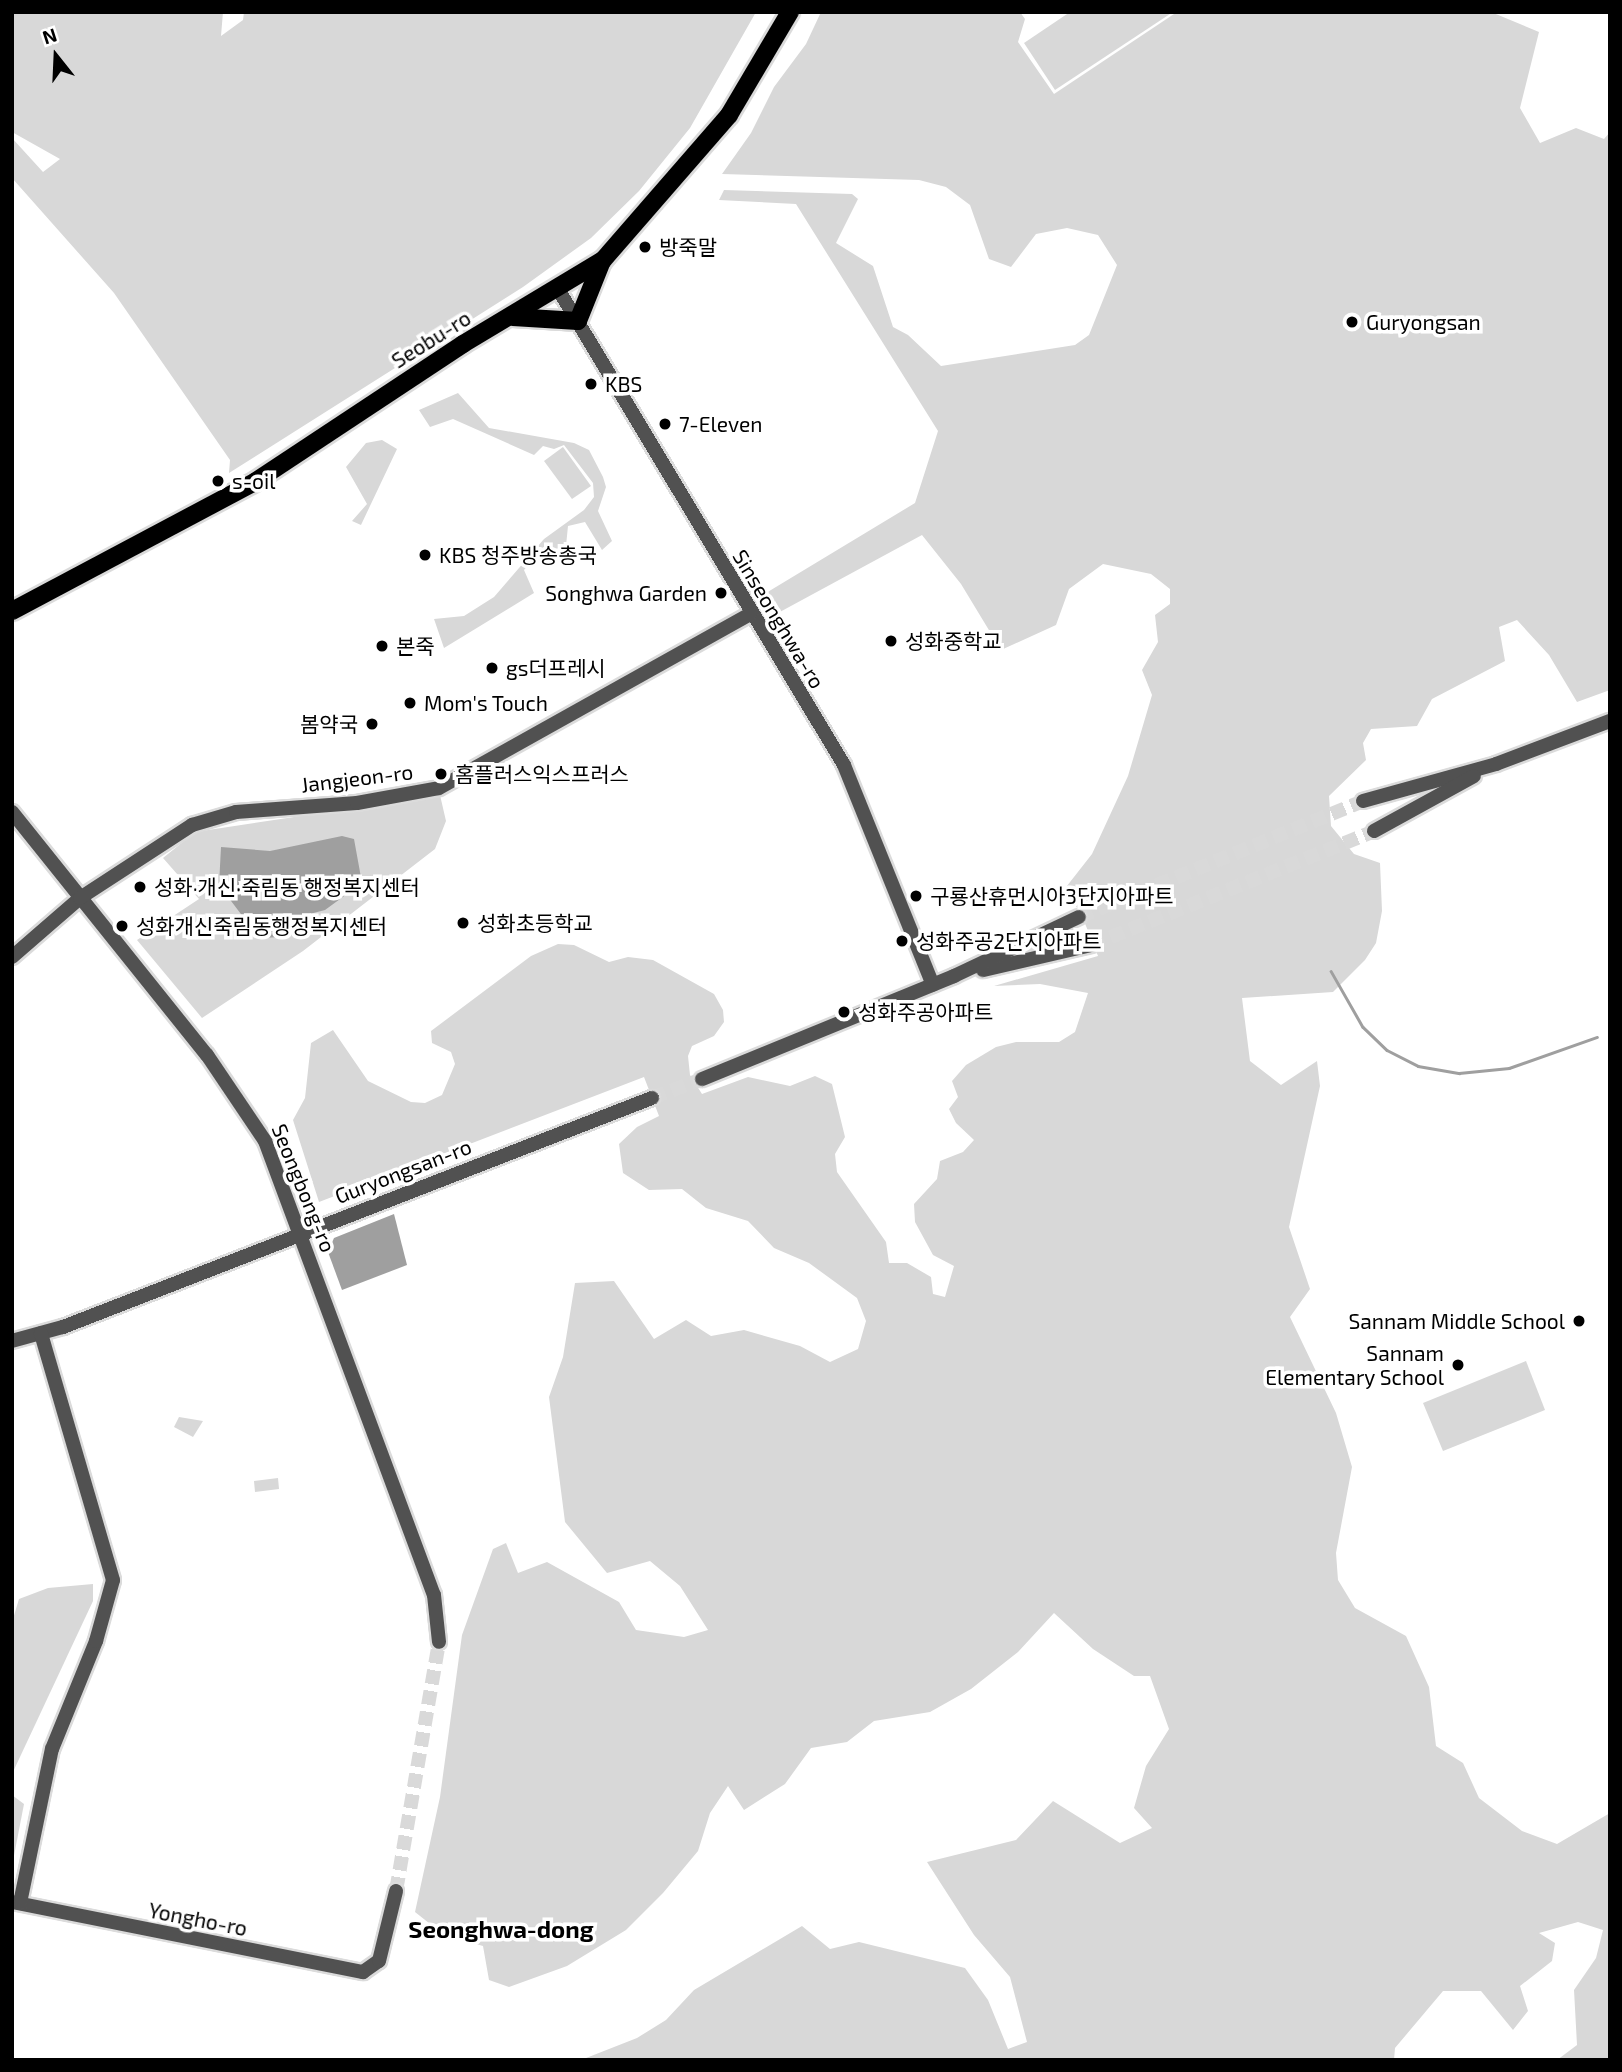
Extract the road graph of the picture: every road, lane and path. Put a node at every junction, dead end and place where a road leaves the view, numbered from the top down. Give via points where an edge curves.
1 (790, 12) edge
2 (603, 260) junction
3 (558, 289) junction
4 (513, 317) junction
5 (578, 321) junction
6 (12, 611) edge
7 (750, 614) junction
8 (1610, 721) edge
9 (1496, 764) junction
10 (1363, 801) tunnel mouth
11 (12, 812) edge
12 (1374, 831) tunnel mouth
13 (80, 898) junction
14 (1079, 917) tunnel mouth
15 (1091, 945) tunnel mouth
16 (12, 957) edge
17 (954, 976) junction
18 (933, 985) junction
19 (702, 1079) tunnel mouth
20 (652, 1098) tunnel mouth
21 (302, 1232) junction
22 (41, 1333) junction
23 (12, 1341) edge
24 (439, 1642) tunnel mouth
25 (396, 1891) tunnel mouth
26 (16, 1902) edge

1 - 2 main road, Seobu-ro via 729,115
2 - 3 main road, Seobu-ro
2 - 5 main road
3 - 4 main road, Seobu-ro
3 - 5 street, Sinseonghwa-ro
4 - 5 main road
4 - 6 main road, Seobu-ro via 452,351 256,481
5 - 7 street, Sinseonghwa-ro
7 - 13 street, Jangjeon-ro via 439,788 396,799 212,818 164,842
7 - 18 street, Sinseonghwa-ro via 844,765
8 - 9 street
9 - 10 street
9 - 12 street
11 - 13 street, Seongbong-ro
13 - 16 street, Jangjeon-ro
13 - 21 street, Seongbong-ro via 239,1096 269,1151
14 - 17 street
15 - 17 street
17 - 18 street
18 - 19 street
20 - 21 street, Guryongsan-ro
21 - 22 street, Guryongsan-ro
21 - 24 street, Seongbong-ro via 365,1418 434,1595
22 - 23 street, Guryongsan-ro
22 - 26 street via 113,1580 96,1641 52,1749
25 - 26 street, Yongho-ro via 375,1967 352,1971

